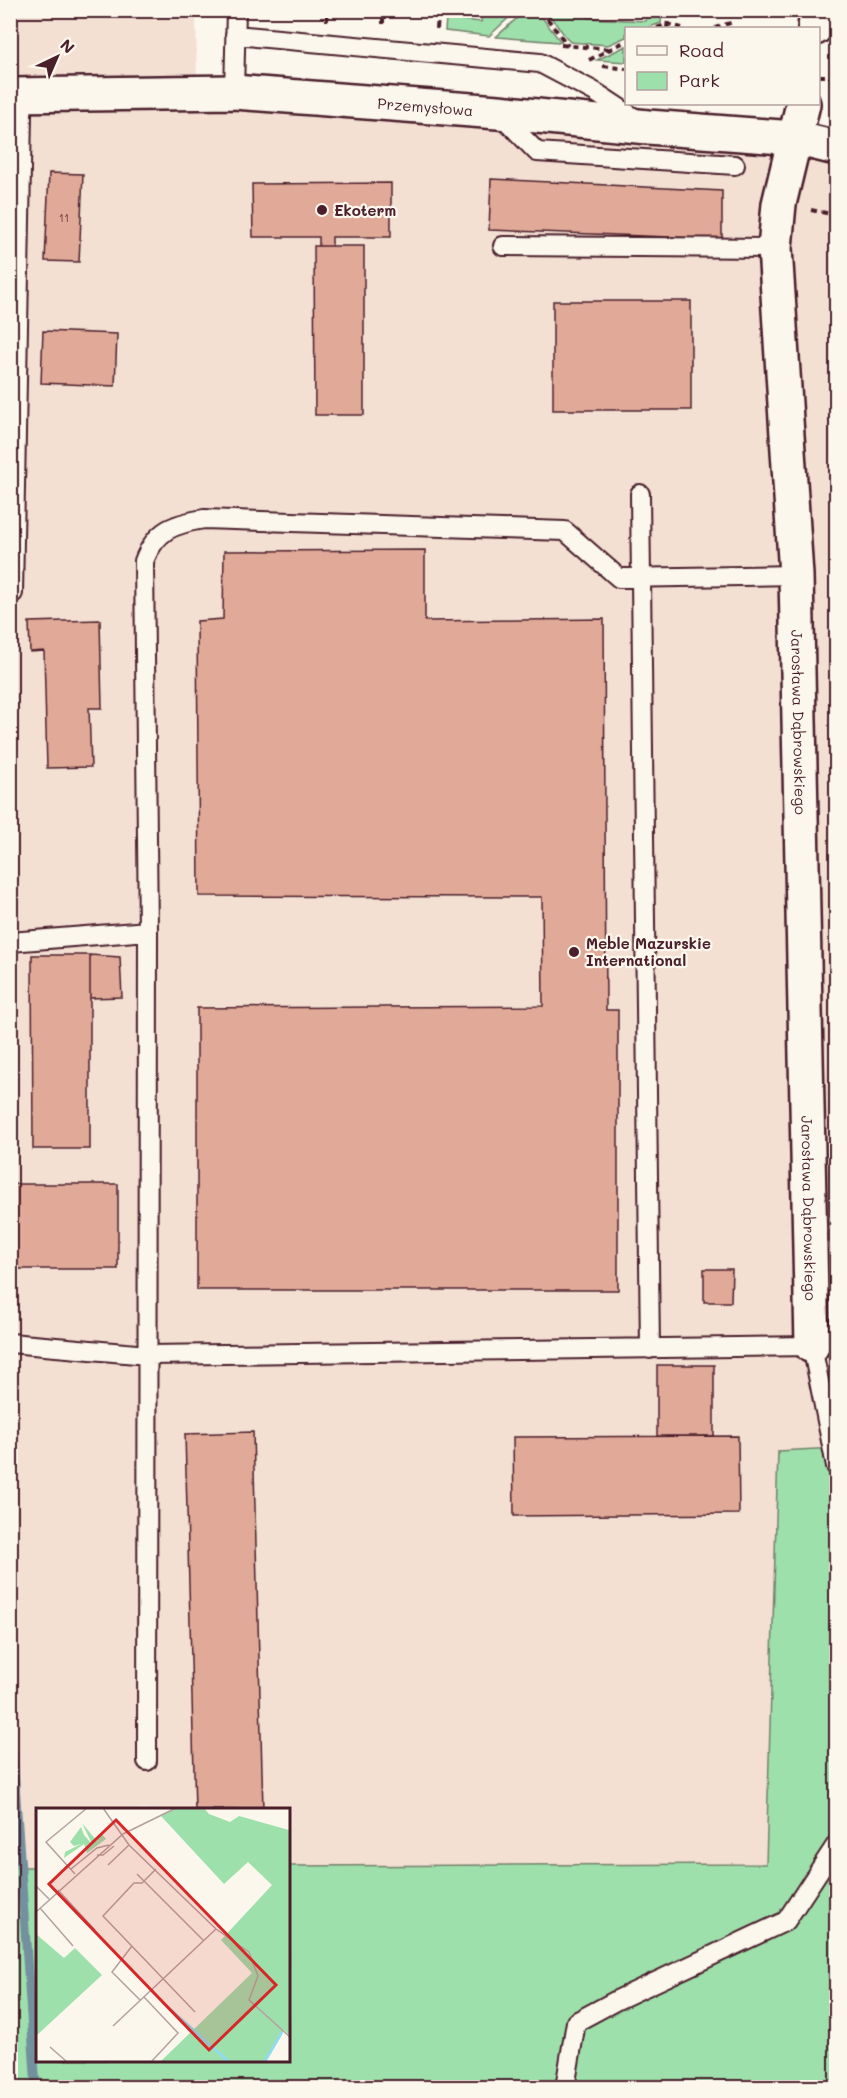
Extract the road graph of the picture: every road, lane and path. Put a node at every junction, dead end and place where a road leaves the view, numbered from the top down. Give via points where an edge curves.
1 (236, 10) edge
2 (541, 10) edge
3 (669, 10) edge
4 (817, 10) edge
5 (383, 11) edge
6 (438, 16) dead end
7 (733, 22) dead end
8 (668, 26) edge
9 (382, 27) dead end
10 (718, 27) edge
11 (815, 27) edge
12 (436, 33) dead end
13 (235, 35) junction
14 (625, 42) edge
15 (575, 55) dead end
16 (581, 64) dead end
17 (820, 76) edge
18 (837, 82) edge
19 (234, 92) junction
20 (17, 95) edge
21 (803, 105) edge
22 (498, 111) junction
23 (648, 127) junction
24 (795, 138) junction
25 (837, 148) edge
26 (735, 165) dead end
27 (503, 246) dead end
28 (775, 248) junction
29 (640, 494) dead end
30 (796, 575) junction
31 (642, 579) junction
32 (13, 592) dead end
33 (148, 931) junction
34 (10, 942) edge
35 (10, 1343) edge
36 (812, 1346) junction
37 (650, 1349) junction
38 (148, 1354) junction
39 (837, 1466) edge
40 (147, 1761) dead end
41 (837, 1845) edge
42 (565, 2088) edge

1 - 13 lane
2 - 15 path
3 - 8 path
4 - 11 street
5 - 9 path
6 - 12 path
7 - 10 path
13 - 19 lane
13 - 23 lane via 540,63 596,92
14 - 16 path
17 - 18 path
19 - 20 street, Przemysłowa
19 - 22 street, Przemysłowa
20 - 32 lane via 22,126
21 - 24 street, Jarosława Dąbrowskiego
22 - 23 street, Przemysłowa
22 - 26 lane via 537,152
23 - 24 street, Przemysłowa
24 - 25 street, Przemysłowa
24 - 28 street, Jarosława Dąbrowskiego via 779,204
27 - 28 lane
28 - 30 street, Jarosława Dąbrowskiego
29 - 31 lane
30 - 31 lane
30 - 36 street, Jarosława Dąbrowskiego
31 - 33 lane via 619,578 565,531 204,519 185,522 164,532 150,544 144,561
31 - 37 lane
33 - 34 lane
33 - 38 lane
35 - 38 lane
36 - 37 lane
36 - 39 lane
37 - 38 lane
38 - 40 lane
41 - 42 lane via 786,1921 576,2022

